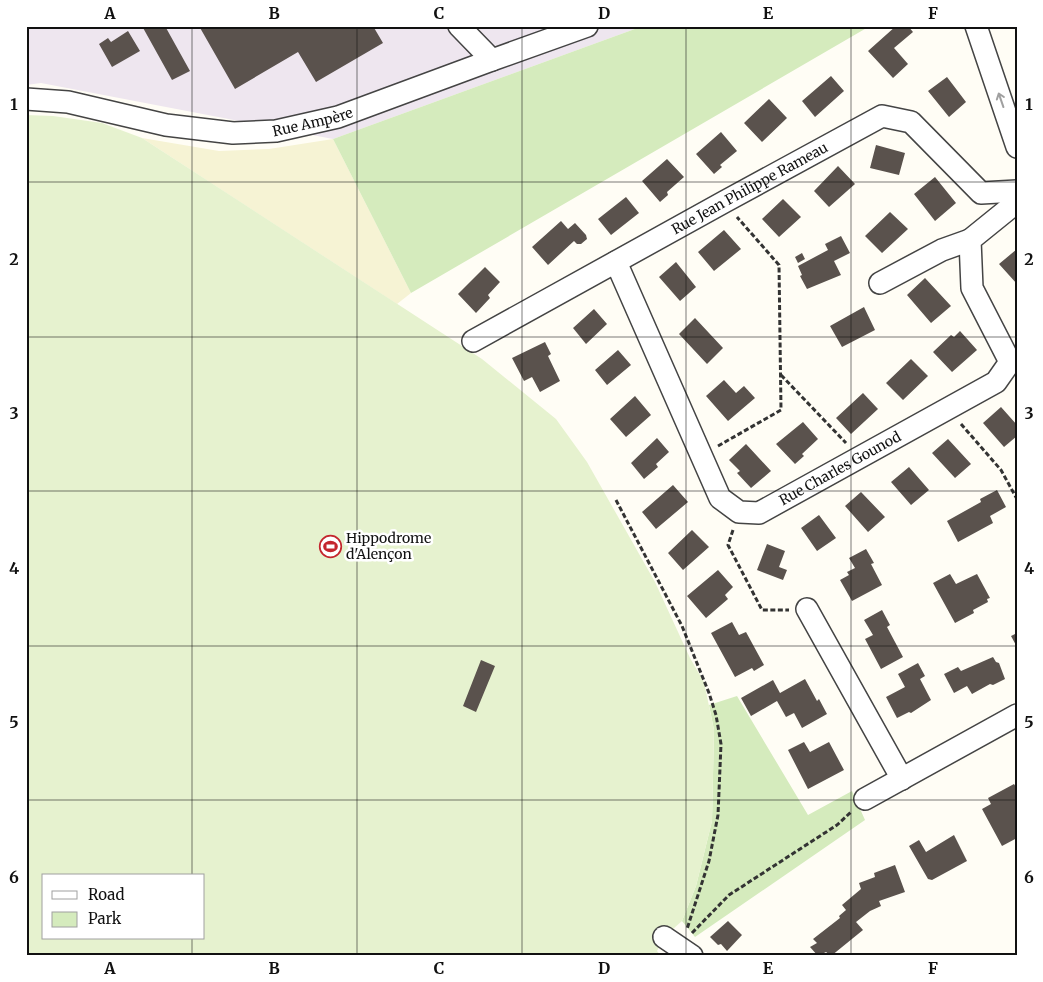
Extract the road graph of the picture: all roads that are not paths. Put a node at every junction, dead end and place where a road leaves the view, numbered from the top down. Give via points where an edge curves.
1 (459, 26) edge
2 (587, 26) edge
3 (976, 26) edge
4 (492, 60) junction
5 (26, 100) edge
6 (1017, 146) edge
7 (1017, 191) edge
8 (1017, 202) edge
9 (970, 240) junction
10 (616, 262) junction
11 (880, 283) dead end
12 (473, 341) dead end
13 (807, 610) road end
14 (1017, 715) edge
15 (902, 779) junction
16 (865, 800) road end

1 - 4 street
2 - 4 street, Rue Ampère
6 -> 3 street
4 - 5 street, Rue Ampère via 338,117 276,131 233,133 166,125 68,102
7 - 10 street, Rue Jean Philippe Rameau via 981,193 911,122 882,116
8 - 9 street
9 - 10 street, Rue Charles Gounod via 972,288 1010,362 996,382 759,513 738,512 720,498
9 - 11 street via 942,250
10 - 12 street, Rue Jean Philippe Rameau
13 - 15 street
14 - 15 street
15 - 16 street

